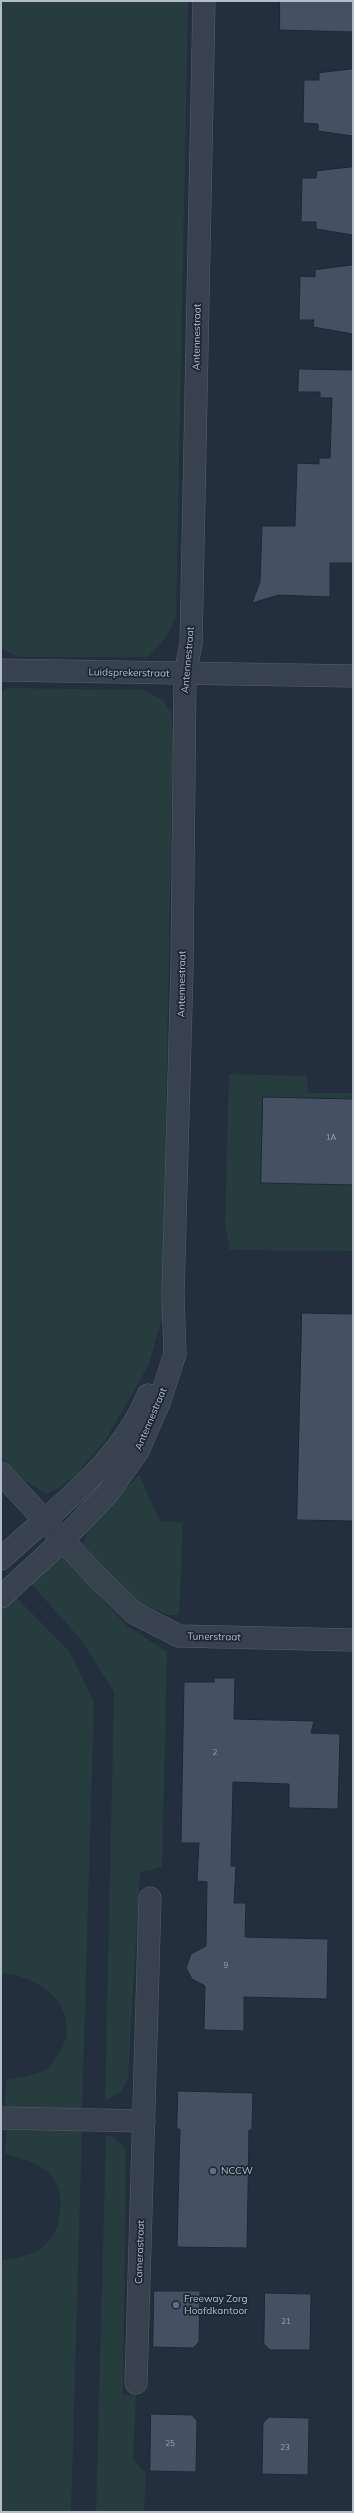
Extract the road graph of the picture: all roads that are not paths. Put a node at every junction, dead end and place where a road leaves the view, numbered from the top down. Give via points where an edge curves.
1 (204, 1) edge
2 (1, 670) edge
3 (185, 674) junction
4 (353, 676) edge
5 (173, 1295) junction
6 (1, 1473) edge
7 (44, 1519) junction
8 (62, 1541) junction
9 (1, 1559) edge
10 (1, 1597) edge
11 (353, 1640) edge
12 (150, 1898) dead end
13 (1, 2118) edge
14 (144, 2121) junction
15 (136, 2383) dead end

1 - 3 street, Antennestraat via 191,644
2 - 3 street, Luidsprekerstraat
3 - 4 street, Luidsprekerstraat
3 - 5 street, Antennestraat via 182,968
5 - 7 street, Antennestraat via 162,1361 144,1406 118,1447
5 - 8 street, Antennestraat via 175,1354 159,1404 138,1451 108,1493
6 - 7 street
7 - 8 street
7 - 9 street, Antennestraat
8 - 10 street, Antennestraat
8 - 11 street, Tunerstraat via 134,1612 179,1636
12 - 14 street, Camerastraat
13 - 14 street
14 - 15 street, Camerastraat

